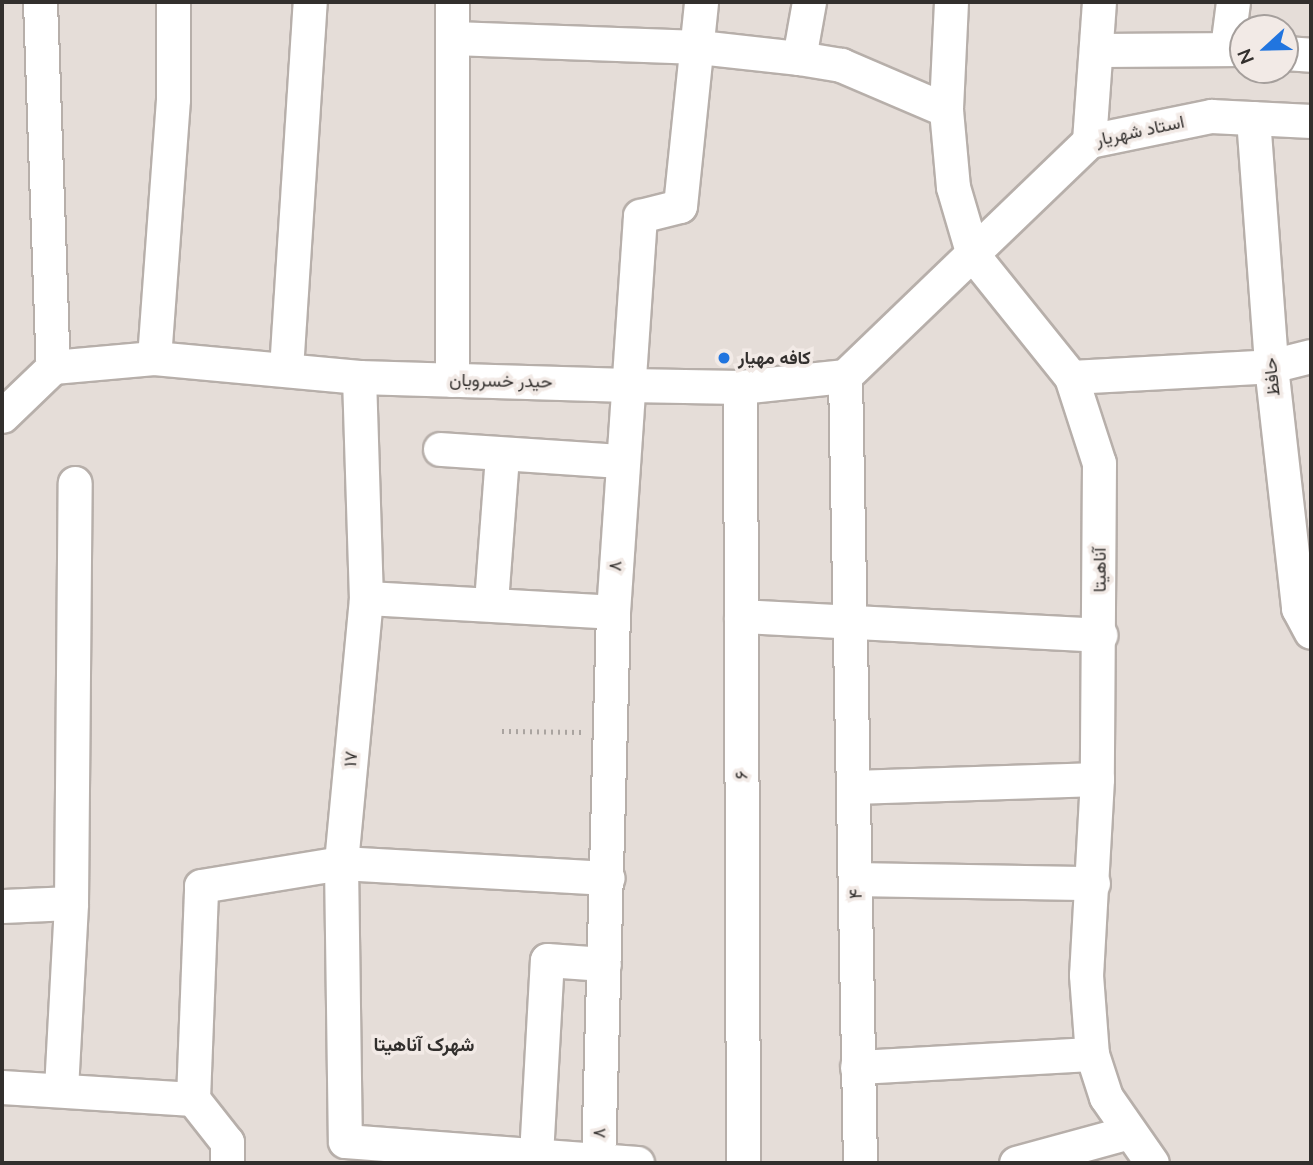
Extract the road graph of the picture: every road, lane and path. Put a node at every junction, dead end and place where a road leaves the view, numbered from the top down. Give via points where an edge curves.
1 (40, 2) edge
2 (173, 2) edge
3 (310, 2) edge
4 (452, 2) edge
5 (701, 2) edge
6 (809, 2) edge
7 (951, 2) edge
8 (1100, 2) edge
9 (453, 38) junction
10 (699, 47) junction
11 (1229, 48) edge
12 (1098, 50) junction
13 (799, 58) junction
14 (946, 110) junction
15 (1253, 118) junction
16 (1311, 121) edge
17 (1089, 141) junction
18 (973, 255) junction
19 (1311, 356) edge
20 (154, 358) junction
21 (1271, 366) junction
22 (53, 367) junction
23 (286, 369) junction
24 (845, 376) junction
25 (359, 377) junction
26 (1071, 377) junction
27 (452, 380) junction
28 (628, 385) junction
29 (740, 387) junction
30 (2, 416) edge
31 (440, 449) dead end
32 (502, 455) junction
33 (619, 461) junction
34 (75, 483) dead end
35 (1300, 531) edge
36 (366, 598) junction
37 (491, 602) junction
38 (613, 612) junction
39 (741, 616) junction
40 (852, 626) junction
41 (1311, 632) edge
42 (1100, 635) junction
43 (502, 731) dead end
44 (611, 733) junction
45 (1097, 779) junction
46 (854, 787) junction
47 (341, 863) junction
48 (608, 878) junction
49 (856, 878) junction
50 (1093, 883) junction
51 (71, 903) junction
52 (2, 906) edge
53 (604, 964) junction
54 (1091, 1054) junction
55 (857, 1067) junction
56 (2, 1087) edge
57 (61, 1089) junction
58 (193, 1099) junction
59 (1129, 1132) junction
60 (227, 1153) edge
61 (433, 1156) edge
62 (536, 1156) junction
63 (598, 1162) edge
64 (637, 1163) edge
65 (743, 1163) edge
66 (860, 1163) edge
67 (1016, 1163) edge
68 (1152, 1163) edge

1 - 22 street
2 - 20 street via 173,99
3 - 23 street
4 - 9 street
5 - 10 street, ۸
6 - 13 street
7 - 14 street, آناهیتا
8 - 12 street
9 - 10 street
9 - 27 street
10 - 13 street
10 - 28 street, ۸ via 680,206 640,216
11 - 12 street
12 - 17 street
13 - 14 street via 841,65
14 - 18 street, آناهیتا via 953,187
15 - 16 street, استاد شهریار
15 - 17 street, استاد شهریار via 1211,117
15 - 21 street, حافظ
17 - 18 street, استاد شهریار
18 - 24 street
18 - 26 street, آناهیتا
19 - 21 street
20 - 22 street, حیدر خسرویان
20 - 23 street, حیدر خسرویان
21 - 26 street
21 - 35 street, حافظ
22 - 30 street
23 - 25 street, حیدر خسرویان
24 - 29 street, حیدر خسرویان
24 - 40 street, ۴
25 - 27 street, حیدر خسرویان
25 - 36 street, ۱۷
26 - 42 street, آناهیتا via 1099,463
27 - 28 street, حیدر خسرویان
28 - 29 street, حیدر خسرویان
28 - 33 street, ۸
29 - 39 street, ۶
31 - 32 street
32 - 33 street
32 - 37 street
33 - 38 street, ۸
34 - 51 street
35 - 41 street, حافظ via 1298,608
36 - 37 street
36 - 47 street, ۱۷
37 - 38 street
38 - 44 street, ۸
39 - 40 street
39 - 65 street, ۶
40 - 42 street
40 - 46 street, ۴
42 - 45 street, آناهیتا
43 - 44 path
44 - 48 street, ۸
45 - 46 street
45 - 50 street, آناهیتا
46 - 49 street, ۴
47 - 48 street
47 - 58 street via 201,886
47 - 61 street, ۱۷ via 345,1141
48 - 53 street, ۸
49 - 50 street
49 - 55 street, ۴
50 - 54 street, آناهیتا via 1086,975
51 - 52 street
51 - 57 street
53 - 62 street via 547,960
53 - 63 street, ۸
54 - 55 street
54 - 59 street, آناهیتا via 1106,1097
55 - 66 street, ۴
56 - 57 street
57 - 58 street
58 - 60 street
59 - 67 street
59 - 68 street, آناهیتا
61 - 62 street
62 - 63 street
63 - 64 street

